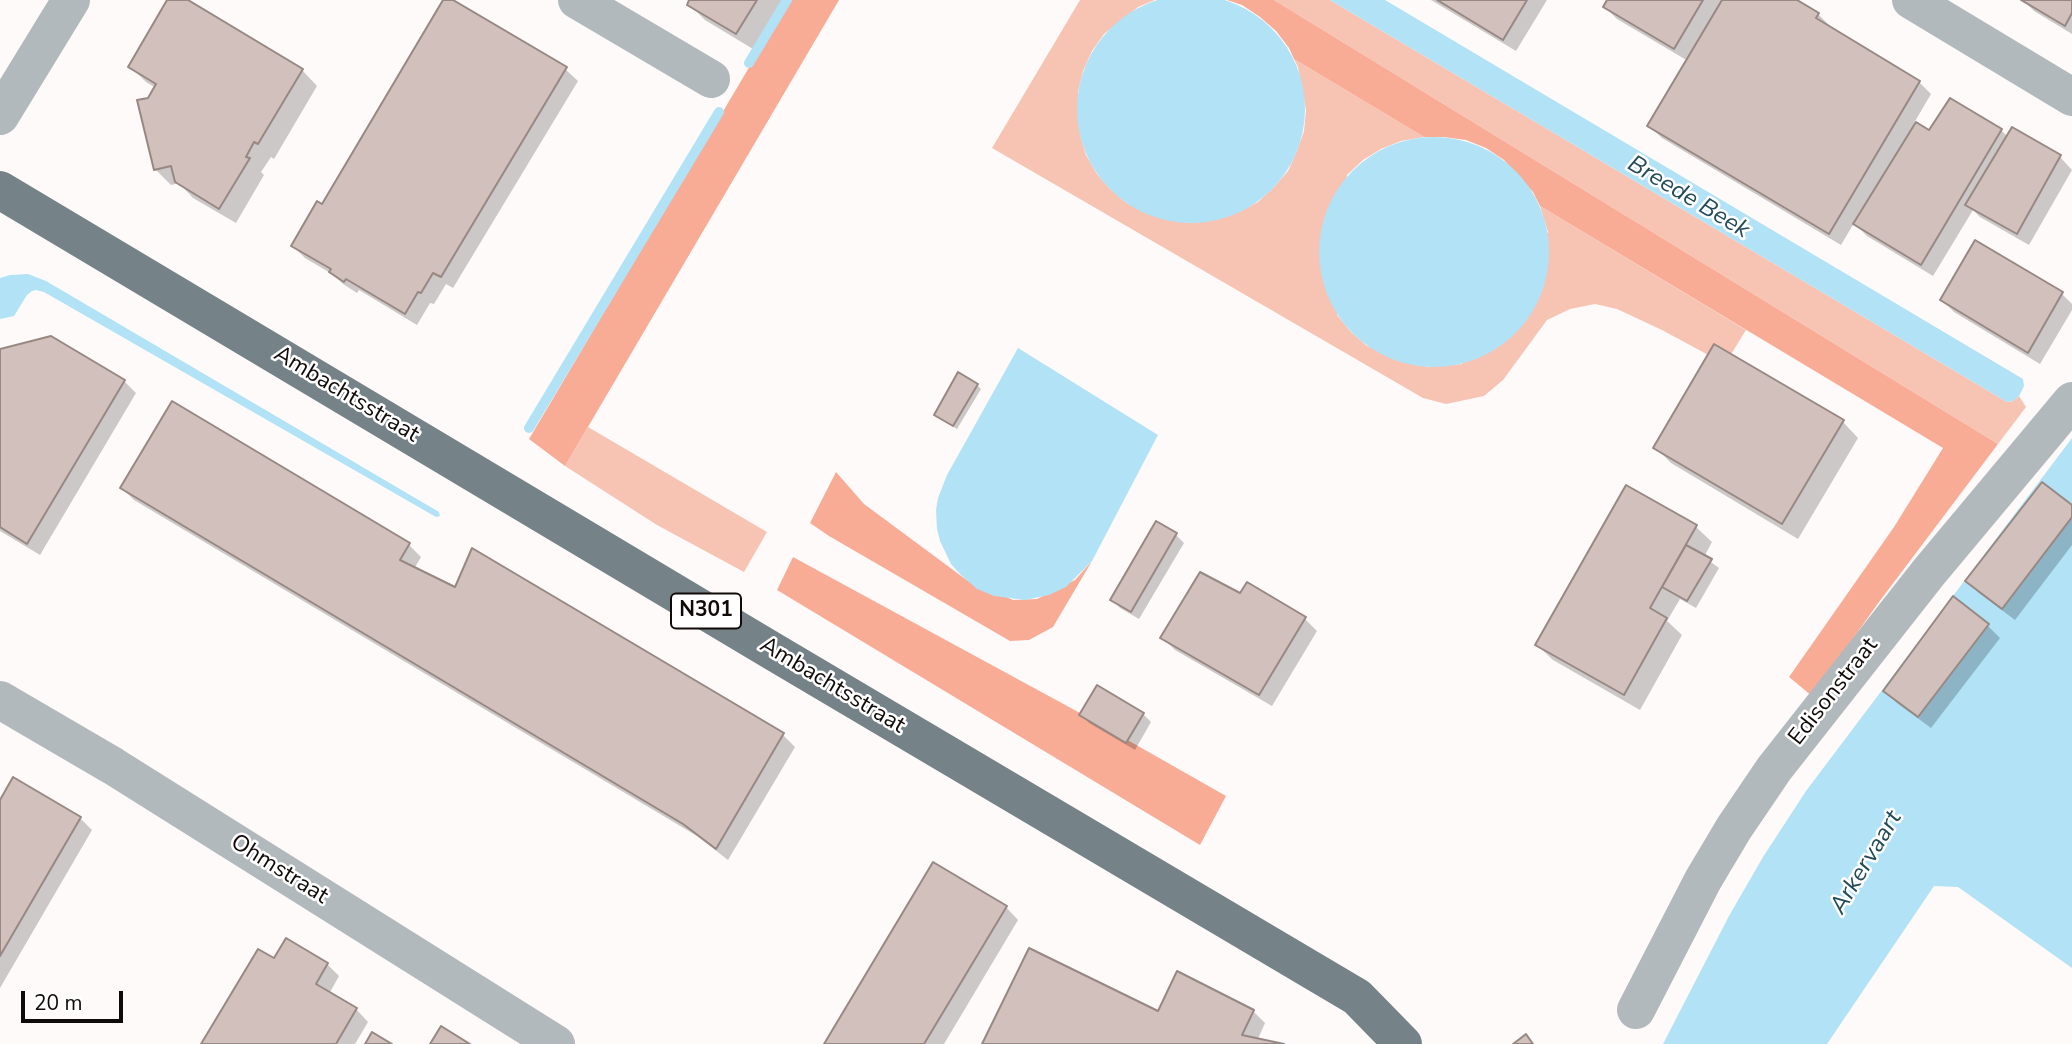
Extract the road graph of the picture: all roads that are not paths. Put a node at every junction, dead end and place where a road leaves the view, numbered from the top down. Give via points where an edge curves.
1 (71, 0) edge
2 (577, 0) edge
3 (1911, 0) edge
4 (711, 79) dead end
5 (2072, 97) edge
6 (0, 116) edge
7 (0, 190) edge
8 (2072, 401) edge
9 (0, 700) edge
10 (1636, 1010) dead end
11 (556, 1044) edge
12 (1403, 1044) edge

1 - 6 street
2 - 4 street
3 - 5 street
7 - 12 main road, Ambachtsstraat / N301 via 1357,997
8 - 10 street, Edisonstraat via 1929,572 1774,769 1703,880
9 - 11 street, Ohmstraat

